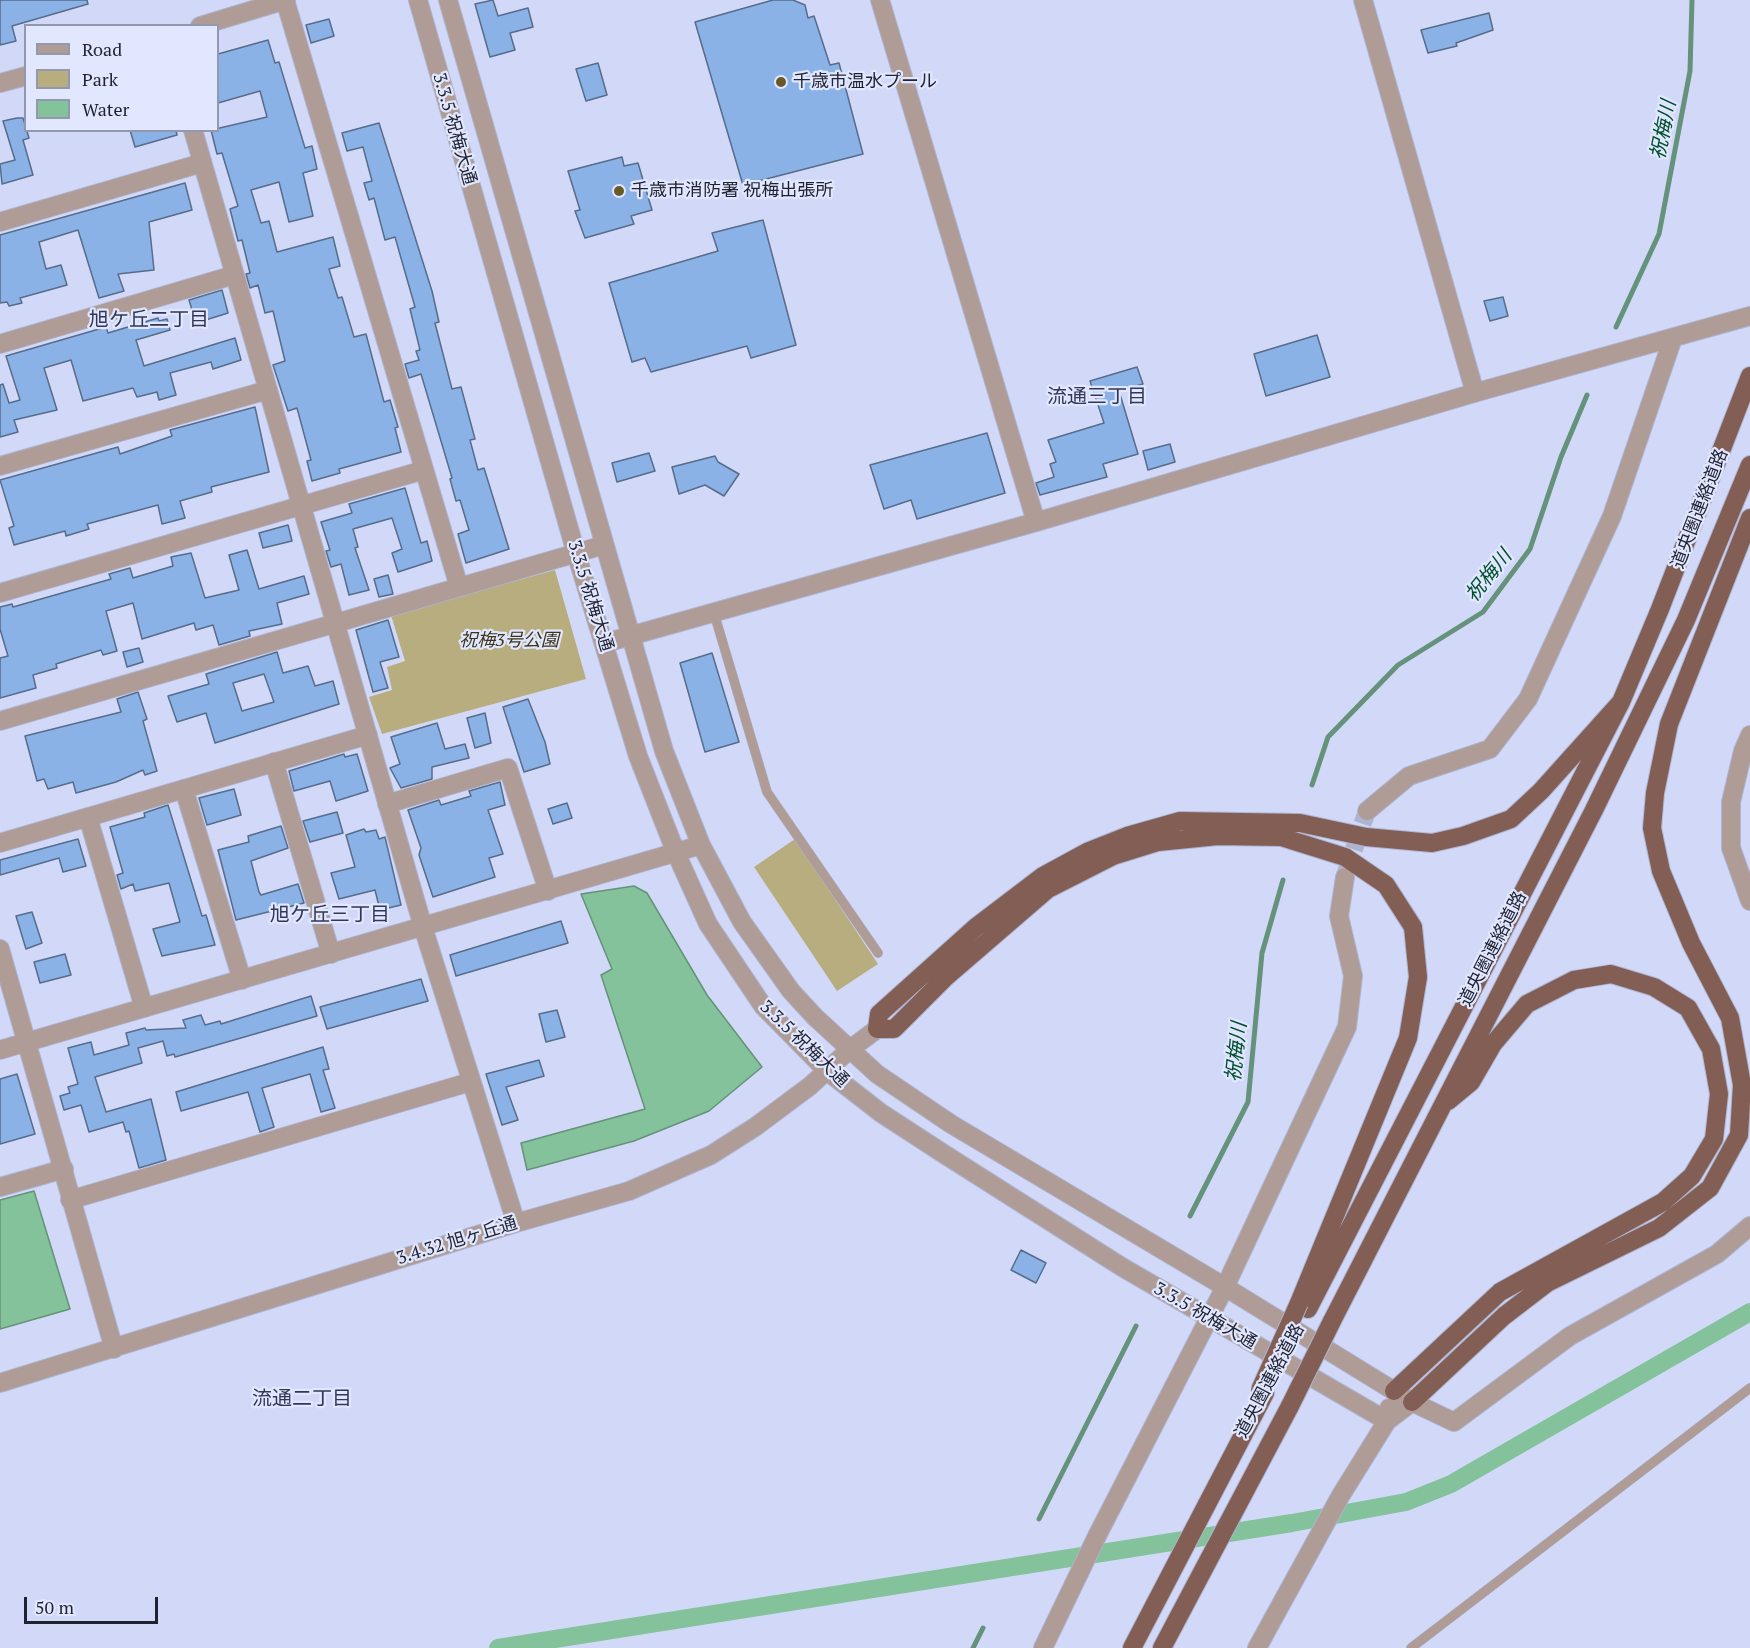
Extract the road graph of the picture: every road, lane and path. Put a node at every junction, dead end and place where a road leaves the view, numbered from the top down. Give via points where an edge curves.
1 (418, 0) edge
2 (448, 0) edge
3 (879, 0) edge
4 (1363, 0) edge
5 (279, 1) edge
6 (206, 24) edge
7 (24, 77) edge
8 (0, 83) edge
9 (194, 132) edge
10 (202, 163) junction
11 (0, 222) edge
12 (234, 275) junction
13 (1750, 316) edge
14 (1673, 338) junction
15 (0, 344) edge
16 (1750, 376) edge
17 (268, 390) junction
18 (1475, 393) junction
19 (1750, 465) edge
20 (0, 466) edge
21 (424, 470) junction
22 (301, 506) junction
23 (1750, 518) edge
24 (1036, 522) junction
25 (604, 545) junction
26 (576, 553) junction
27 (459, 587) junction
28 (0, 593) edge
29 (714, 613) junction
30 (335, 623) junction
31 (632, 635) junction
32 (605, 643) junction
33 (1621, 702) junction
34 (0, 721) edge
35 (368, 735) junction
36 (1750, 735) edge
37 (274, 762) junction
38 (184, 789) junction
39 (387, 804) junction
40 (1367, 811) tunnel mouth
41 (88, 817) junction
42 (0, 843) edge
43 (700, 844) junction
44 (676, 854) junction
45 (1345, 877) tunnel mouth
46 (548, 891) junction
47 (1750, 901) edge
48 (423, 927) junction
49 (0, 949) edge
50 (878, 953) dead end
51 (331, 954) junction
52 (242, 980) junction
53 (144, 1008) junction
54 (877, 1029) junction
55 (28, 1042) junction
56 (0, 1050) edge
57 (849, 1050) junction
58 (827, 1071) junction
59 (470, 1082) junction
60 (1442, 1106) junction
61 (64, 1169) junction
62 (0, 1187) edge
63 (70, 1200) junction
64 (516, 1223) junction
65 (1750, 1226) edge
66 (1225, 1287) junction
67 (1303, 1306) junction
68 (1207, 1317) junction
69 (114, 1349) junction
70 (0, 1383) edge
71 (1750, 1388) edge
72 (1394, 1391) junction
73 (1412, 1402) junction
74 (1387, 1420) junction
75 (1043, 1648) edge
76 (1132, 1648) edge
77 (1162, 1648) edge
78 (1257, 1648) edge
79 (1412, 1648) edge

1 - 26 street, 3.3.5 祝梅大通
2 - 25 street, 3.3.5 祝梅大通
3 - 24 street
4 - 18 street
5 - 6 street
5 - 21 street
7 - 8 street
9 - 10 street
10 - 11 street
10 - 12 street
12 - 15 street
12 - 17 street
13 - 14 street
14 - 18 street
14 - 40 street via 1612,516 1528,699 1490,749 1409,776
16 - 33 highway, 道央圏連絡道路
17 - 20 street
17 - 22 street
18 - 24 street
19 - 60 highway, 道央圏連絡道路 via 1686,620 1594,810
21 - 22 street
21 - 27 street
22 - 28 street
22 - 30 street
23 - 73 highway via 1670,724 1655,793 1652,828 1661,871 1691,943 1730,1018 1742,1085 1739,1135 1710,1188 1659,1228 1547,1283 1504,1316
24 - 29 street
25 - 26 street
25 - 31 street, 3.3.5 祝梅大通
26 - 27 street
26 - 32 street, 3.3.5 祝梅大通
27 - 30 street
29 - 31 street
29 - 50 lane via 767,792
30 - 34 street
30 - 35 street
31 - 32 street
31 - 43 street, 3.3.5 祝梅大通 via 664,751
32 - 44 street, 3.3.5 祝梅大通 via 638,756
33 - 54 highway via 1511,819 1463,836 1432,843 1366,837 1300,823 1180,821 1089,851 1043,876 976,927 879,1014
33 - 67 highway, 道央圏連絡道路
35 - 37 street
35 - 39 street
36 - 47 street via 1731,802 1731,848
37 - 38 street
37 - 51 street
38 - 41 street
38 - 52 street
39 - 46 street via 508,768
39 - 48 street
41 - 42 street
41 - 53 street
43 - 44 street
43 - 57 street, 3.3.5 祝梅大通 via 742,922 791,991
44 - 46 street
44 - 58 street, 3.3.5 祝梅大通 via 708,924 763,1006
45 - 66 street via 1339,916 1353,976 1347,1027
46 - 48 street
48 - 51 street
48 - 59 street
49 - 55 street
51 - 52 street
52 - 53 street
53 - 55 street
54 - 57 street, 3.4.32 旭ヶ丘通
54 - 67 highway via 894,1029 946,977 1048,889 1113,856 1158,842 1218,836 1281,837 1345,857 1386,885 1413,927 1418,977 1408,1038
55 - 56 street
55 - 61 street
57 - 58 street, 3.4.32 旭ヶ丘通
57 - 66 street, 3.3.5 祝梅大通 via 951,1124
58 - 64 street, 3.4.32 旭ヶ丘通 via 711,1155 629,1191
58 - 68 street, 3.3.5 祝梅大通 via 881,1113 944,1154
59 - 63 street
59 - 64 street
60 - 72 highway via 1471,1083 1493,1044 1527,1004 1574,980 1611,974 1654,987 1688,1008 1712,1049 1719,1094 1714,1139 1692,1176 1662,1202 1500,1292
60 - 77 highway, 道央圏連絡道路, bridge
61 - 62 street
61 - 63 street
63 - 69 street
64 - 69 street, 3.4.32 旭ヶ丘通
65 - 73 street, 3.3.5 祝梅大通 via 1717,1254 1570,1336 1454,1422
66 - 68 street
66 - 72 street, 3.3.5 祝梅大通
67 - 76 highway, 道央圏連絡道路 via 1248,1424
68 - 74 street, 3.3.5 祝梅大通
68 - 75 street
69 - 70 street, 3.4.32 旭ヶ丘通
71 - 79 lane
72 - 73 street, 3.3.5 祝梅大通
72 - 74 street
73 - 74 street
74 - 78 street

